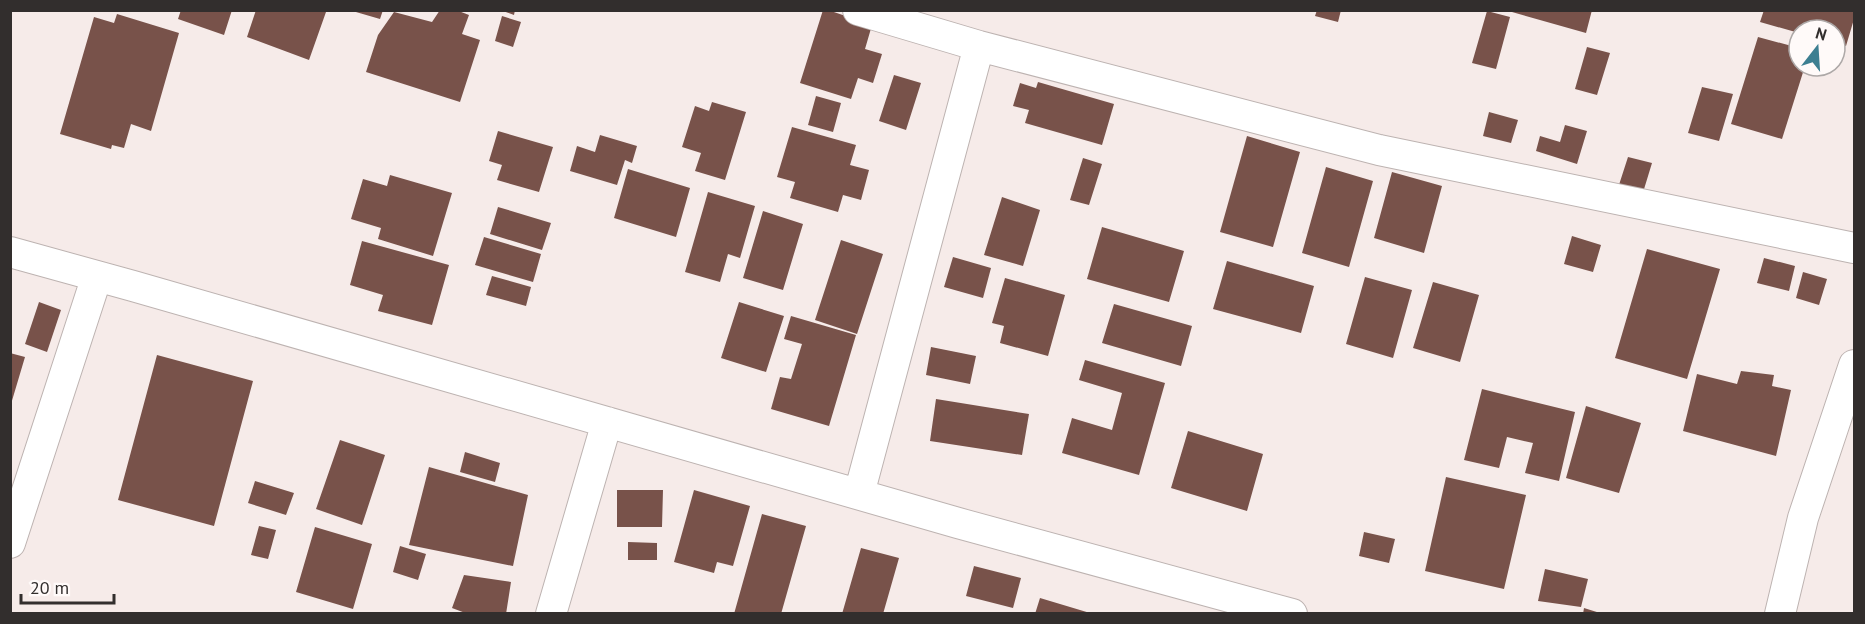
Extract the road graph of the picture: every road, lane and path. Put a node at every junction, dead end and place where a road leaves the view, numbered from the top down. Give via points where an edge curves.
1 (858, 10) edge
2 (979, 46) junction
3 (1854, 248) edge
4 (10, 252) edge
5 (97, 276) junction
6 (1854, 365) edge
7 (607, 422) junction
8 (859, 494) junction
9 (10, 543) edge
10 (1228, 605) edge
11 (551, 614) edge
12 (1292, 614) edge
13 (1780, 614) edge

1 - 2 street
2 - 3 street via 1379,150
2 - 8 street
4 - 5 street
5 - 7 street
5 - 9 street
6 - 13 street via 1803,518
7 - 8 street
7 - 11 street
8 - 10 street
10 - 12 street

